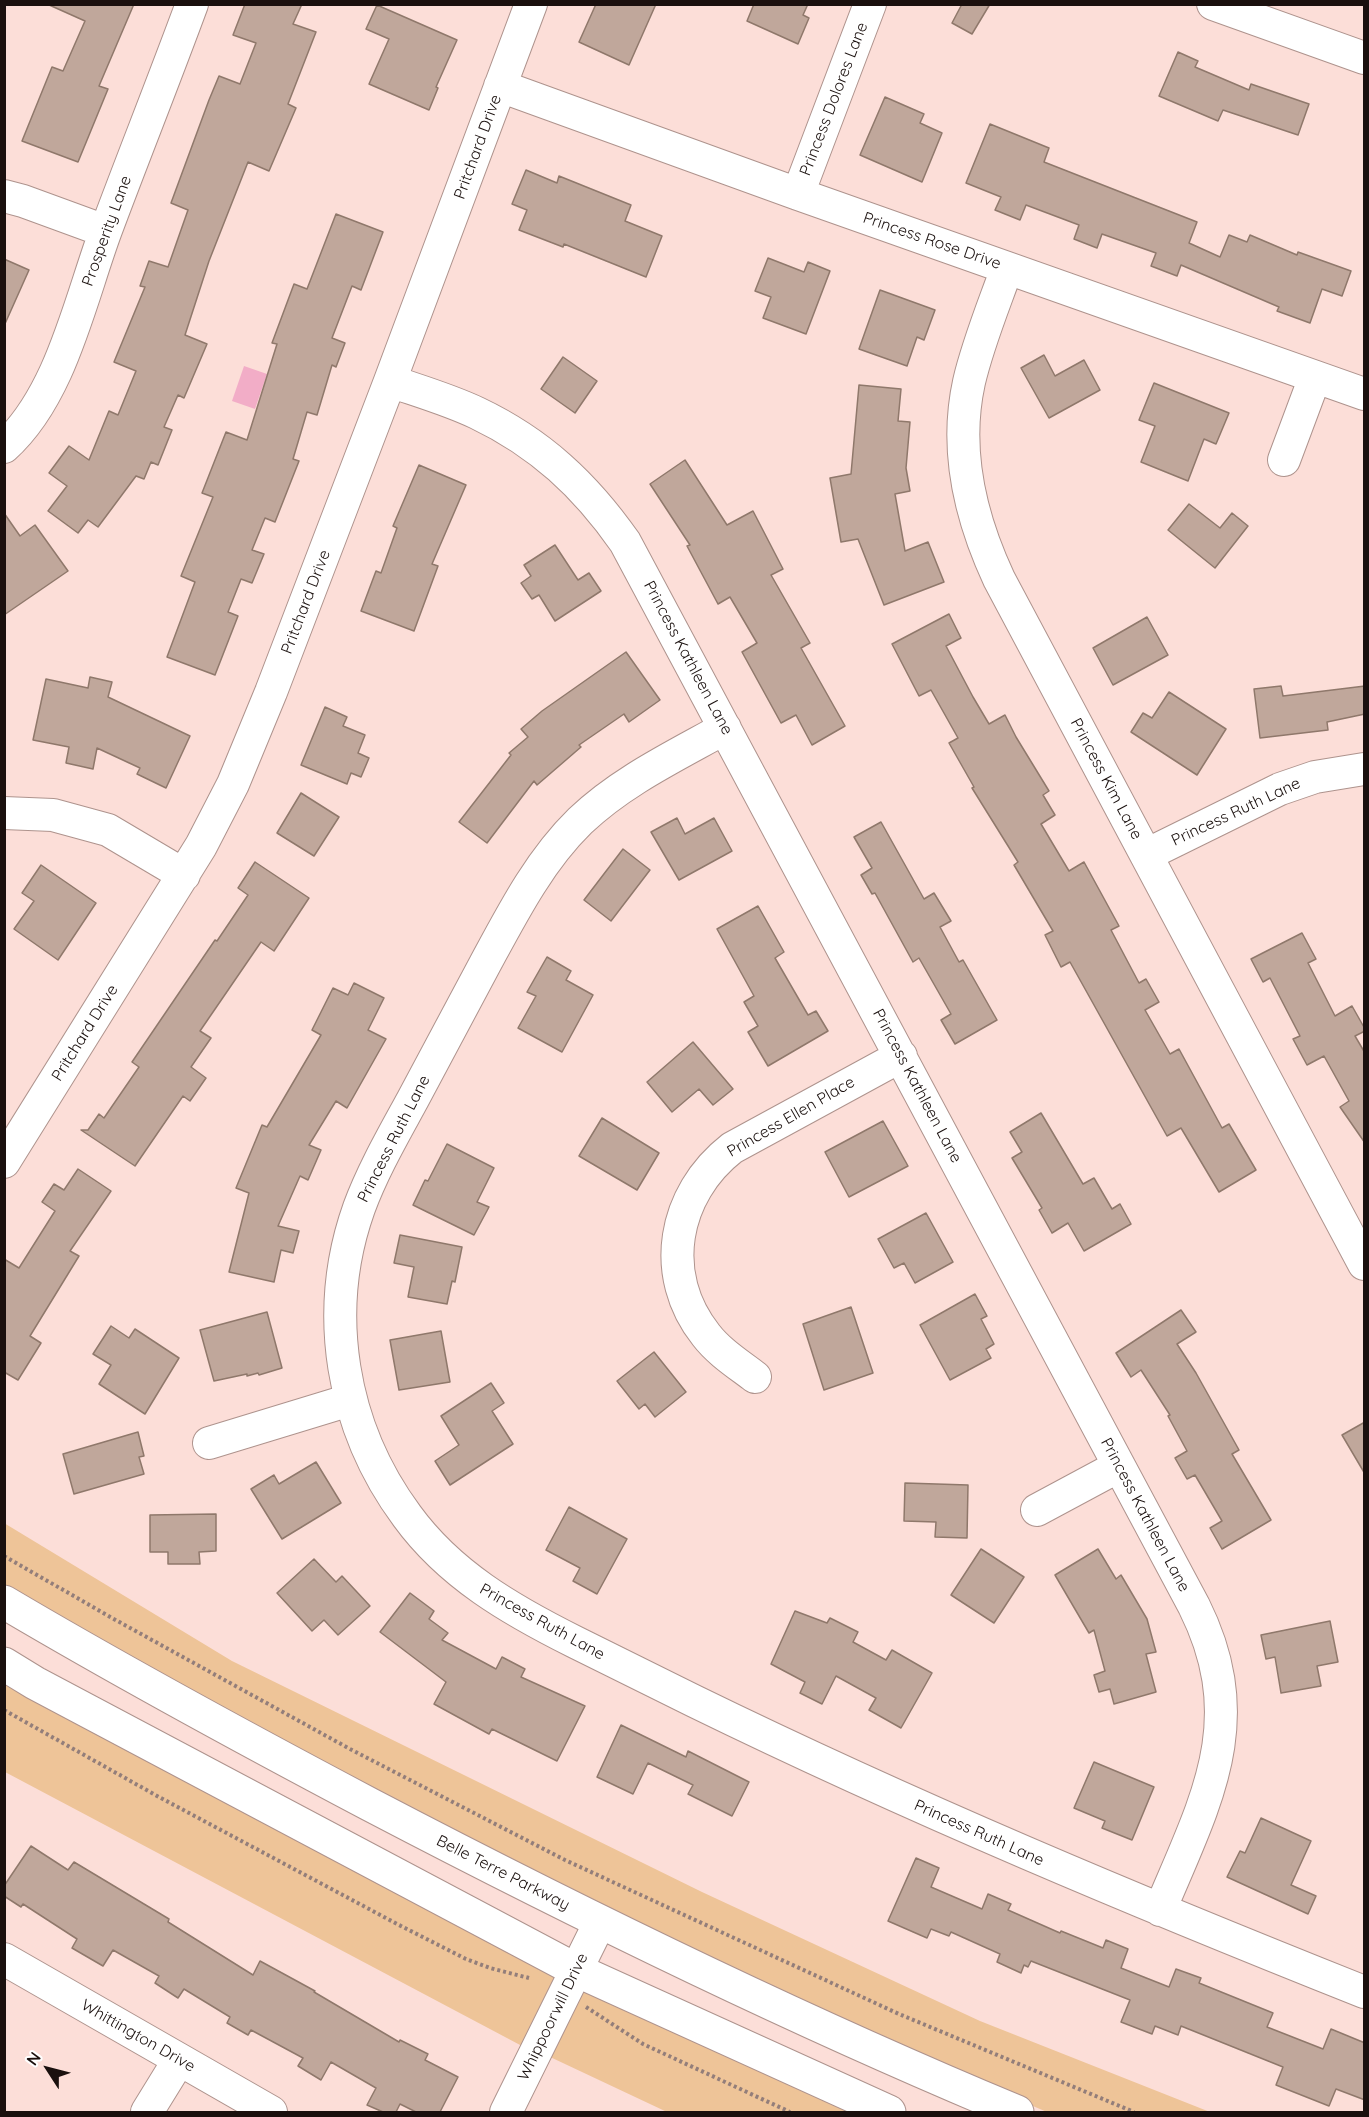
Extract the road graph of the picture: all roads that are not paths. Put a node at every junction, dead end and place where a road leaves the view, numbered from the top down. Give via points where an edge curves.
1 (192, 4) edge
2 (531, 4) edge
3 (870, 4) edge
4 (1213, 4) edge
5 (1365, 58) edge
6 (500, 86) junction
7 (798, 194) junction
8 (4, 196) edge
9 (105, 231) junction
10 (1007, 268) junction
11 (1315, 377) junction
12 (390, 381) junction
13 (1365, 394) edge
14 (4, 447) edge
15 (1284, 460) dead end
16 (725, 728) junction
17 (1365, 769) edge
18 (4, 813) edge
19 (1146, 855) junction
20 (184, 875) junction
21 (901, 1056) junction
22 (4, 1162) edge
23 (1365, 1264) edge
24 (755, 1377) dead end
25 (350, 1400) junction
26 (209, 1443) dead end
27 (1119, 1466) junction
28 (1037, 1510) dead end
29 (4, 1602) edge
30 (4, 1664) edge
31 (1160, 1910) junction
32 (600, 1922) junction
33 (4, 1959) edge
34 (576, 1970) junction
35 (1365, 1992) edge
36 (179, 2060) junction
37 (147, 2112) edge
38 (271, 2112) edge
39 (506, 2112) edge
40 (889, 2112) edge
41 (1017, 2112) edge

1 - 9 street, Prosperity Lane
2 - 6 street, Pritchard Drive
3 - 7 street, Princess Dolores Lane
4 - 5 street
6 - 7 street, Princess Rose Drive
6 - 12 street, Pritchard Drive
7 - 10 street, Princess Rose Drive
8 - 9 street
9 - 14 street, Prosperity Lane via 50,382 27,421
10 - 11 street, Princess Rose Drive
10 - 19 street, Princess Kim Lane via 969,383 963,458 970,498 999,579
11 - 13 street, Princess Rose Drive
11 - 15 street
12 - 16 street, Princess Kathleen Lane via 493,421 552,460 587,492 639,564
12 - 20 street, Pritchard Drive via 233,784
16 - 21 street, Princess Kathleen Lane
16 - 25 street, Princess Ruth Lane via 641,775 592,810 549,857 507,922 376,1168 357,1213 346,1256 340,1324
17 - 19 street, Princess Ruth Lane via 1314,777 1280,789
18 - 20 street via 53,816 108,830
19 - 23 street, Princess Kim Lane
20 - 22 street, Pritchard Drive
21 - 24 street, Princess Ellen Place via 732,1149 702,1177 688,1203 677,1252 686,1299 707,1337
21 - 27 street, Princess Kathleen Lane
25 - 26 street
25 - 31 street, Princess Ruth Lane via 373,1460 404,1513 451,1566 497,1600 603,1657 828,1766
27 - 28 street
27 - 31 street, Princess Kathleen Lane via 1203,1623 1220,1690 1221,1737 1215,1770
29 - 32 main road, Belle Terre Parkway via 228,1730
30 - 34 main road
31 - 35 street, Princess Ruth Lane
32 - 34 street, Whippoorwill Drive
32 - 41 main road, Belle Terre Parkway via 759,2000
33 - 36 street, Whittington Drive
34 - 39 street, Whippoorwill Drive
34 - 40 main road
36 - 37 street
36 - 38 street, Whittington Drive

